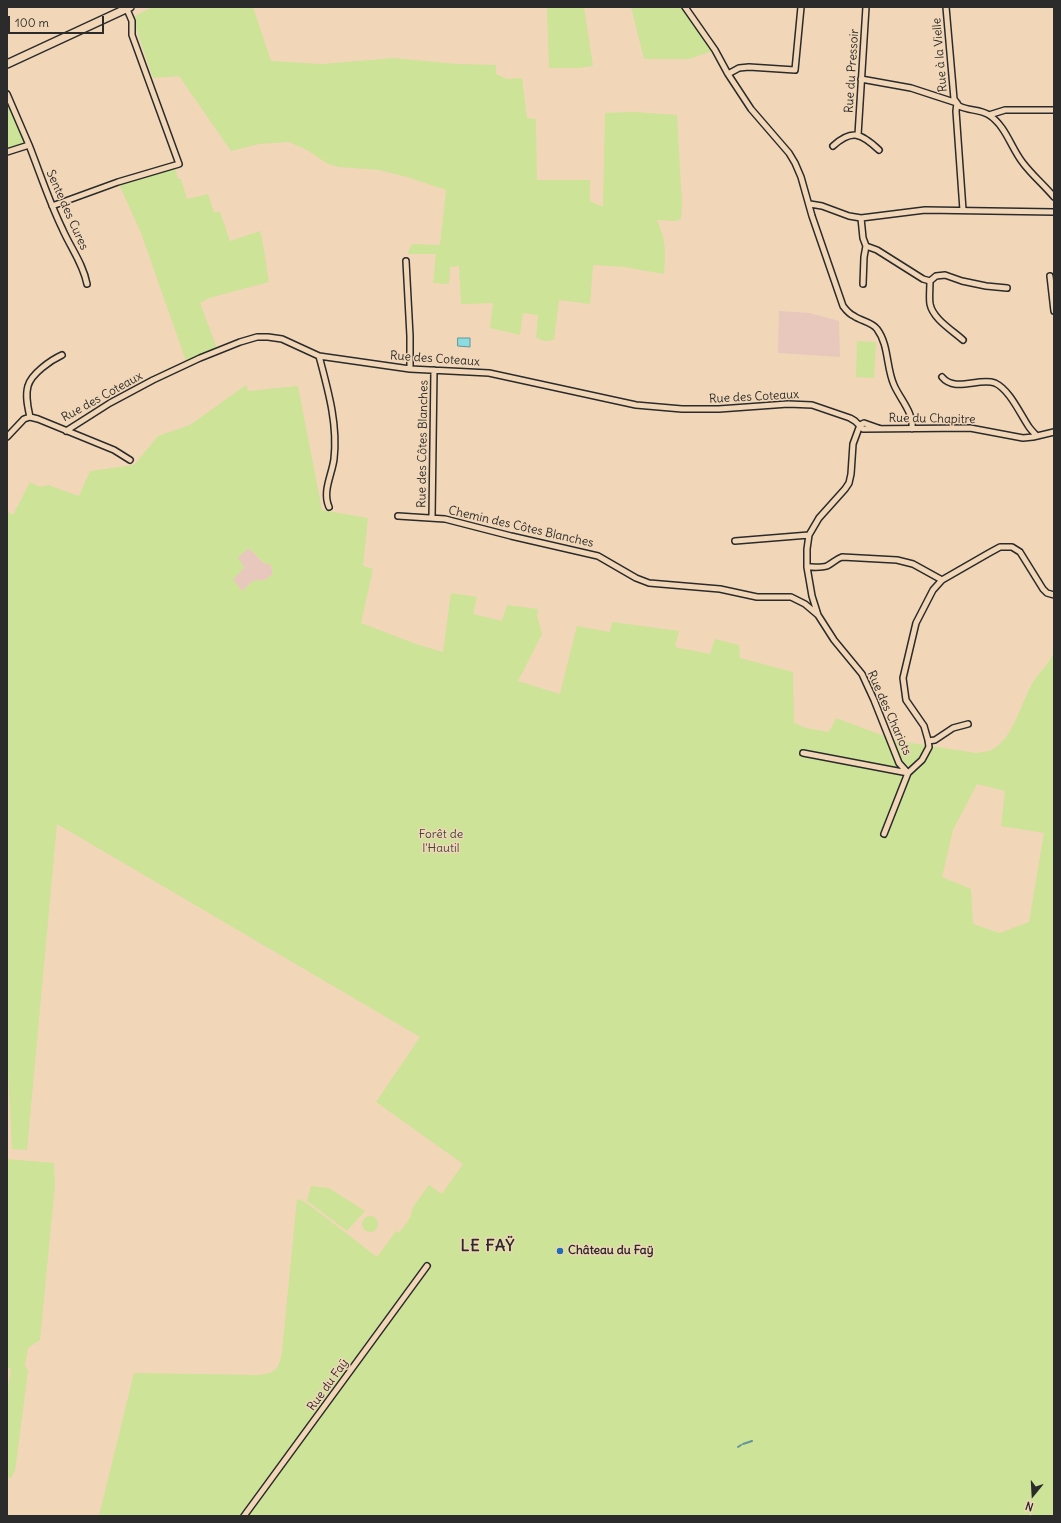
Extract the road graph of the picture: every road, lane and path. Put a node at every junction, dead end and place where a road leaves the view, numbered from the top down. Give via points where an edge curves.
1 (685, 7) edge
2 (801, 7) edge
3 (866, 7) edge
4 (946, 7) edge
5 (127, 8) edge
6 (7, 64) edge
7 (728, 74) junction
8 (862, 79) junction
9 (7, 94) edge
10 (957, 103) junction
11 (1054, 110) edge
12 (989, 115) junction
13 (858, 135) junction
14 (29, 145) junction
15 (833, 146) dead end
16 (879, 150) dead end
17 (7, 152) edge
18 (1054, 197) edge
19 (810, 204) junction
20 (52, 206) junction
21 (963, 210) junction
22 (1054, 212) edge
23 (861, 218) junction
24 (866, 246) junction
25 (406, 261) dead end
26 (1050, 276) dead end
27 (930, 281) junction
28 (87, 284) dead end
29 (863, 284) dead end
30 (1007, 288) dead end
31 (1054, 311) edge
32 (963, 340) dead end
33 (62, 355) dead end
34 (319, 356) junction
35 (410, 369) junction
36 (434, 370) junction
37 (942, 377) dead end
38 (30, 417) junction
39 (860, 425) junction
40 (912, 429) junction
41 (66, 431) junction
42 (1054, 432) edge
43 (1037, 436) junction
44 (7, 437) edge
45 (130, 460) dead end
46 (329, 507) dead end
47 (398, 516) dead end
48 (432, 518) junction
49 (809, 535) junction
50 (735, 541) dead end
51 (807, 566) junction
52 (942, 580) junction
53 (1054, 595) edge
54 (818, 615) junction
55 (968, 724) dead end
56 (928, 741) junction
57 (803, 753) dead end
58 (908, 773) junction
59 (884, 834) dead end
60 (427, 1266) dead end
61 (244, 1516) edge

1 - 7 street via 715,50
2 - 7 street via 795,70 749,67 739,68
3 - 8 street, Rue du Pressoir
4 - 10 street, Rue à la Vielle via 953,94
5 - 6 main road
5 - 20 street via 132,21 132,35 178,164
7 - 19 street via 751,109 789,153 801,176
8 - 10 street via 911,88
8 - 13 street, Rue du Pressoir
9 - 14 street, Sente des Cures
10 - 12 street, Rue à la Vielle via 963,108
10 - 21 street
11 - 12 street via 1005,110
12 - 18 street via 1001,127 1022,162
13 - 15 street via 843,137
13 - 16 street via 868,139
14 - 17 street
14 - 20 street, Sente des Cures
19 - 23 street
19 - 40 street via 843,306 852,315 877,328 881,335 894,384 910,414
20 - 28 street, Sente des Cures via 83,270
21 - 22 street
21 - 23 street via 925,210
23 - 24 street
24 - 27 street
24 - 29 street
25 - 35 street
26 - 31 street
27 - 30 street via 936,276 945,275
27 - 32 street via 930,306 933,312
33 - 38 street via 36,373 28,386 27,405
34 - 35 street, Rue des Coteaux
34 - 41 street, Rue des Coteaux via 282,339 257,337 240,342 153,380
34 - 46 street via 330,395 335,444 326,500
35 - 36 street, Rue des Coteaux
36 - 39 street, Rue des Coteaux via 488,374 636,405 682,409 812,405 846,416
36 - 48 street, Rue des Côtes Blanches
37 - 43 street via 945,381 956,384 998,384
38 - 41 street, Rue des Coteaux
38 - 44 street via 24,419
39 - 40 street, Rue du Chapitre via 863,429
39 - 49 street, Rue des Chariots via 853,444 848,483 819,518
40 - 43 street, Rue du Chapitre via 970,428 1023,438
41 - 45 street via 114,450
42 - 43 street, Rue du Chapitre
47 - 48 street, Chemin des Côtes Blanches
48 - 54 street, Chemin des Côtes Blanches via 598,556 649,583 720,589 757,597 791,597
49 - 50 street
49 - 51 street, Rue des Chariots
51 - 52 street via 828,566 842,557 880,558 913,564
51 - 54 street, Rue des Chariots
52 - 53 street via 1000,547 1012,547 1020,552 1043,589
52 - 56 street via 919,617 903,678 906,700 924,726
54 - 58 street, Rue des Chariots via 834,640 862,674 899,763
55 - 56 street via 953,728 935,740
56 - 58 street via 929,747 922,760
57 - 58 street
58 - 59 street
60 - 61 street, Rue du Faÿ

